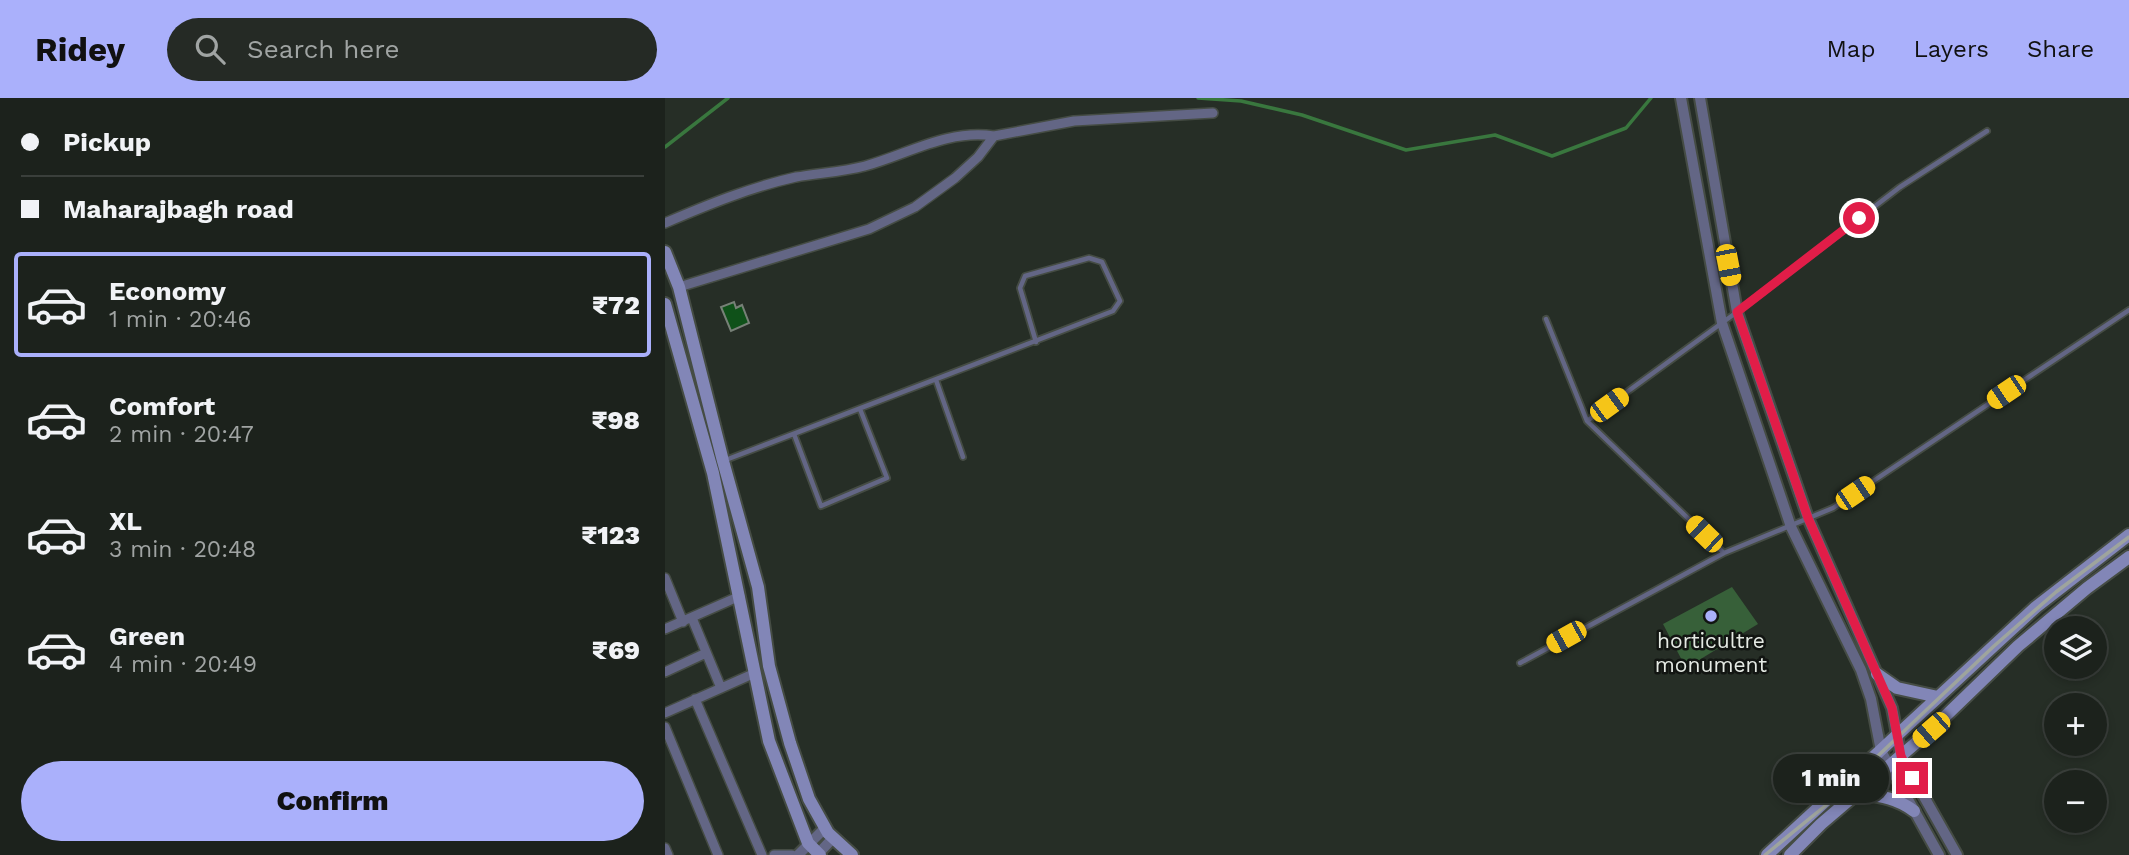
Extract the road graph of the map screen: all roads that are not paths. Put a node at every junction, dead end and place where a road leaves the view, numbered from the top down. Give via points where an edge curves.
1 (1700, 100) edge
2 (1681, 102) edge
3 (1213, 113) dead end
4 (1987, 131) dead end
5 (993, 136) junction
6 (665, 223) edge
7 (665, 252) edge
8 (679, 287) junction
9 (665, 304) edge
10 (2129, 310) edge
11 (1737, 312) junction
12 (1546, 319) dead end
13 (1722, 323) junction
14 (1036, 342) junction
15 (936, 380) junction
16 (860, 409) junction
17 (1587, 421) junction
18 (794, 434) junction
19 (963, 457) dead end
20 (723, 461) junction
21 (1808, 518) junction
22 (1791, 527) junction
23 (2129, 536) edge
24 (1724, 553) junction
25 (2129, 557) edge
26 (665, 578) edge
27 (740, 596) junction
28 (687, 620) junction
29 (665, 628) edge
30 (706, 653) junction
31 (1520, 663) dead end
32 (665, 672) edge
33 (755, 673) junction
34 (1877, 674) junction
35 (721, 688) junction
36 (1938, 698) junction
37 (695, 699) junction
38 (665, 713) edge
39 (665, 727) edge
40 (1896, 736) junction
41 (1881, 751) junction
42 (1901, 756) junction
43 (1888, 766) junction
44 (1859, 793) junction
45 (1914, 811) junction
46 (829, 833) junction
47 (809, 843) junction
48 (665, 848) edge
49 (668, 855) edge
50 (718, 855) edge
51 (762, 855) edge
52 (774, 855) edge
53 (792, 855) edge
54 (798, 855) edge
55 (819, 855) edge
56 (852, 855) edge
57 (1767, 855) edge
58 (1790, 855) edge
59 (1939, 855) edge
60 (1957, 855) edge

1 - 11 street
2 - 13 street
3 - 5 street via 1074,121
4 - 11 lane via 1900,187
5 - 6 street via 936,140 847,171 797,177 739,194
5 - 8 street via 955,178 915,207 881,224
7 - 8 main road
8 - 20 main road
9 - 27 main road via 713,472
10 - 21 lane via 1833,508
11 - 13 lane
11 - 21 street
12 - 17 lane
13 - 17 lane
13 - 22 street
14 - 14 lane via 1113,311 1120,301 1102,262 1089,258 1025,276 1020,288
14 - 15 lane
15 - 16 lane
15 - 19 lane
16 - 18 lane
16 - 18 lane via 887,478 821,506
17 - 24 lane
18 - 20 lane
20 - 46 main road via 758,587 776,692 809,799
21 - 22 lane
21 - 34 street
22 - 24 lane
22 - 41 street via 1861,670
23 - 36 main road via 2036,607
24 - 31 lane
25 - 42 main road via 2018,646
26 - 28 street
27 - 28 street
27 - 33 main road
28 - 29 street
28 - 30 street
30 - 32 street
30 - 35 street
33 - 35 street
33 - 47 main road via 769,741
34 - 36 main road via 1897,688
34 - 40 street via 1892,708
35 - 37 street
36 - 40 main road
37 - 38 street
37 - 51 street
39 - 50 street
40 - 41 main road
40 - 42 street
41 - 43 street
41 - 57 main road
42 - 43 main road
42 - 60 street
43 - 44 main road
43 - 45 street
44 - 45 main road via 1885,796
44 - 58 main road
45 - 59 street
46 - 47 street
46 - 55 street
46 - 56 main road
47 - 54 street
47 - 55 main road
48 - 49 street
52 - 53 street

